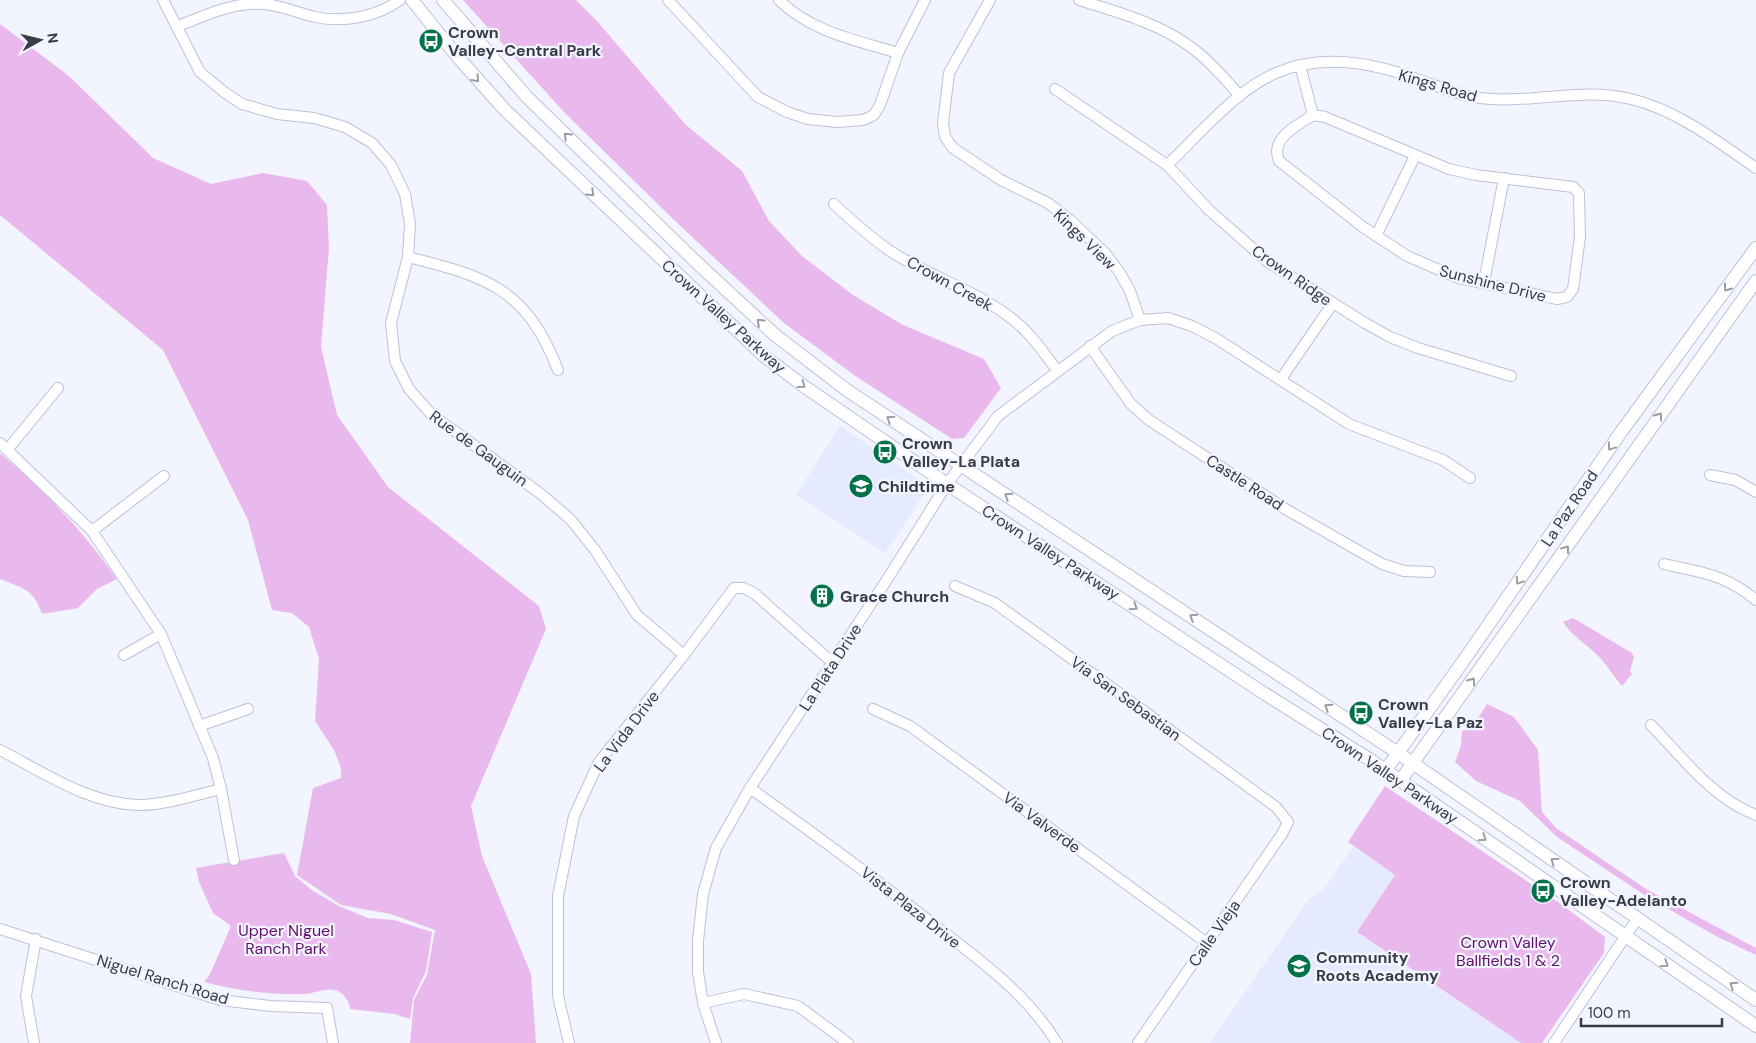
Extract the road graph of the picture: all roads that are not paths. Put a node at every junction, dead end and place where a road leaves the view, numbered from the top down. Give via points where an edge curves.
1 (163, 0) edge
2 (400, 0) edge
3 (412, 0) edge
4 (443, 0) edge
5 (668, 0) edge
6 (778, 0) edge
7 (925, 0) edge
8 (990, 0) edge
9 (1079, 0) edge
10 (253, 2) edge
11 (178, 26) junction
12 (898, 53) junction
13 (1300, 66) junction
14 (1055, 88) dead end
15 (1240, 96) junction
16 (1313, 116) junction
17 (1415, 156) junction
18 (1167, 165) junction
19 (1756, 168) edge
20 (1504, 178) junction
21 (834, 204) dead end
22 (1376, 236) junction
23 (1756, 248) edge
24 (408, 256) junction
25 (1756, 281) edge
26 (1484, 282) junction
27 (1333, 303) junction
28 (1140, 320) junction
29 (1090, 346) junction
30 (558, 370) dead end
31 (1057, 370) junction
32 (1511, 376) dead end
33 (1281, 379) junction
34 (58, 388) dead end
35 (4, 446) edge
36 (960, 465) junction
37 (1710, 475) dead end
38 (164, 476) dead end
39 (1470, 478) dead end
40 (947, 484) junction
41 (1756, 492) edge
42 (92, 531) junction
43 (1664, 564) dead end
44 (1430, 572) dead end
45 (955, 586) dead end
46 (1756, 600) edge
47 (161, 634) junction
48 (124, 655) dead end
49 (684, 655) junction
50 (833, 663) junction
51 (248, 709) dead end
52 (873, 709) dead end
53 (1651, 725) dead end
54 (199, 726) junction
55 (0, 750) edge
56 (1398, 753) junction
57 (1413, 764) junction
58 (1385, 771) junction
59 (1400, 781) junction
60 (750, 788) junction
61 (221, 789) junction
62 (1756, 815) edge
63 (1288, 822) joint
64 (234, 860) dead end
65 (1637, 918) junction
66 (0, 929) edge
67 (1625, 936) junction
68 (36, 939) junction
69 (1207, 943) junction
70 (1756, 1000) edge
71 (703, 1003) junction
72 (1756, 1026) edge
73 (34, 1043) edge
74 (332, 1043) edge
75 (569, 1043) edge
76 (716, 1043) edge
77 (848, 1043) edge
78 (1057, 1043) edge
79 (1138, 1043) edge
80 (1554, 1043) edge

1 - 11 street, Rue de Gauguin
2 - 10 street via 385,9 351,19 316,17
3 -> 40 main road, Crown Valley Parkway via 504,109 764,356
36 -> 4 main road, Crown Valley Parkway via 848,391 775,335 526,96
5 - 12 street via 758,97 808,119 837,122 863,120 874,115
6 - 12 street via 794,15 822,30
7 - 12 street
8 - 28 street, Kings View via 949,73 945,136 953,148 1001,180 1048,203 1105,253 1130,291
9 - 15 street via 1138,18 1176,37 1211,63
10 - 11 street via 216,11
11 - 24 street, Rue de Gauguin via 200,72 242,104 345,127 372,144 391,165 404,194 410,224
13 - 15 street, Kings Road via 1276,73
13 - 16 street
13 - 19 street, Kings Road via 1342,61 1390,71 1474,97 1591,93 1632,99 1676,117
14 - 18 street, Crown Ridge
15 - 18 street, Kings Road
16 - 17 street, Sunshine Drive via 1325,117 1384,140
16 - 22 street, Sunshine Drive via 1278,142 1275,151 1279,161
17 - 20 street, Sunshine Drive via 1449,169
17 - 22 street
18 - 27 street, Crown Ridge via 1209,210 1268,262
20 - 26 street
20 - 26 street, Sunshine Drive via 1573,187 1579,193 1580,237 1575,280 1567,298 1557,300
21 - 31 street, Crown Creek via 891,251 1012,318
22 - 26 street, Sunshine Drive via 1407,256 1436,269 1458,278
23 -> 56 main road, La Paz Road via 1621,432
24 - 30 street via 460,270 492,283 521,306 546,339
24 - 49 street, Rue de Gauguin via 391,323 395,361 409,389 431,414 542,494 571,520 595,550 637,615
57 -> 25 main road, La Paz Road
27 - 32 street, Crown Ridge via 1390,337
27 - 33 street
28 - 29 street, La Plata Drive via 1112,331
28 - 33 street via 1168,318 1192,326
29 - 31 street, La Plata Drive
29 - 44 street, Castle Road via 1131,404 1150,420 1287,510 1382,564 1404,571
31 - 36 street, La Plata Drive via 998,416
33 - 39 street via 1349,424 1443,460
34 - 35 street
35 - 42 street
36 - 40 street, La Plata Drive
56 -> 36 main road, Crown Valley Parkway
37 - 41 street via 1735,480
38 - 42 street
40 - 50 street, La Plata Drive
40 -> 58 main road, Crown Valley Parkway
42 - 47 street
43 - 46 street via 1724,578
45 - 63 street, Via San Sebastian via 995,603 1276,807
47 - 48 street
47 - 54 street
49 - 50 street, La Vida Drive via 734,588 744,588 755,594
49 - 75 street, La Vida Drive via 599,762 574,816 558,896 558,996
50 - 60 street, La Plata Drive
51 - 54 street
52 - 69 street, Via Valverde via 910,726
53 - 62 street via 1714,789 1732,804
54 - 61 street
55 - 61 street via 89,795 117,803 140,805 170,801
56 - 57 main road, Crown Valley Parkway
56 - 58 main road, La Paz Road
57 - 59 main road, La Paz Road
65 -> 57 main road, Crown Valley Parkway
58 - 59 main road, Crown Valley Parkway
59 -> 67 main road, Crown Valley Parkway
60 - 71 street, La Plata Drive via 716,848 703,894 698,972
60 - 78 street, Vista Plaza Drive via 868,872 995,972 1043,1020
61 - 64 street
63 - 69 street, Calle Vieja
65 - 67 street
70 -> 65 main road, Crown Valley Parkway
66 - 68 street, Niguel Ranch Road
67 -> 72 main road, Crown Valley Parkway
67 - 80 street
68 - 73 street via 26,996
68 - 74 street, Niguel Ranch Road via 220,1000 329,1010
69 - 79 street, Calle Vieja
71 - 76 street, La Plata Drive
71 - 77 street via 744,994 798,1006

